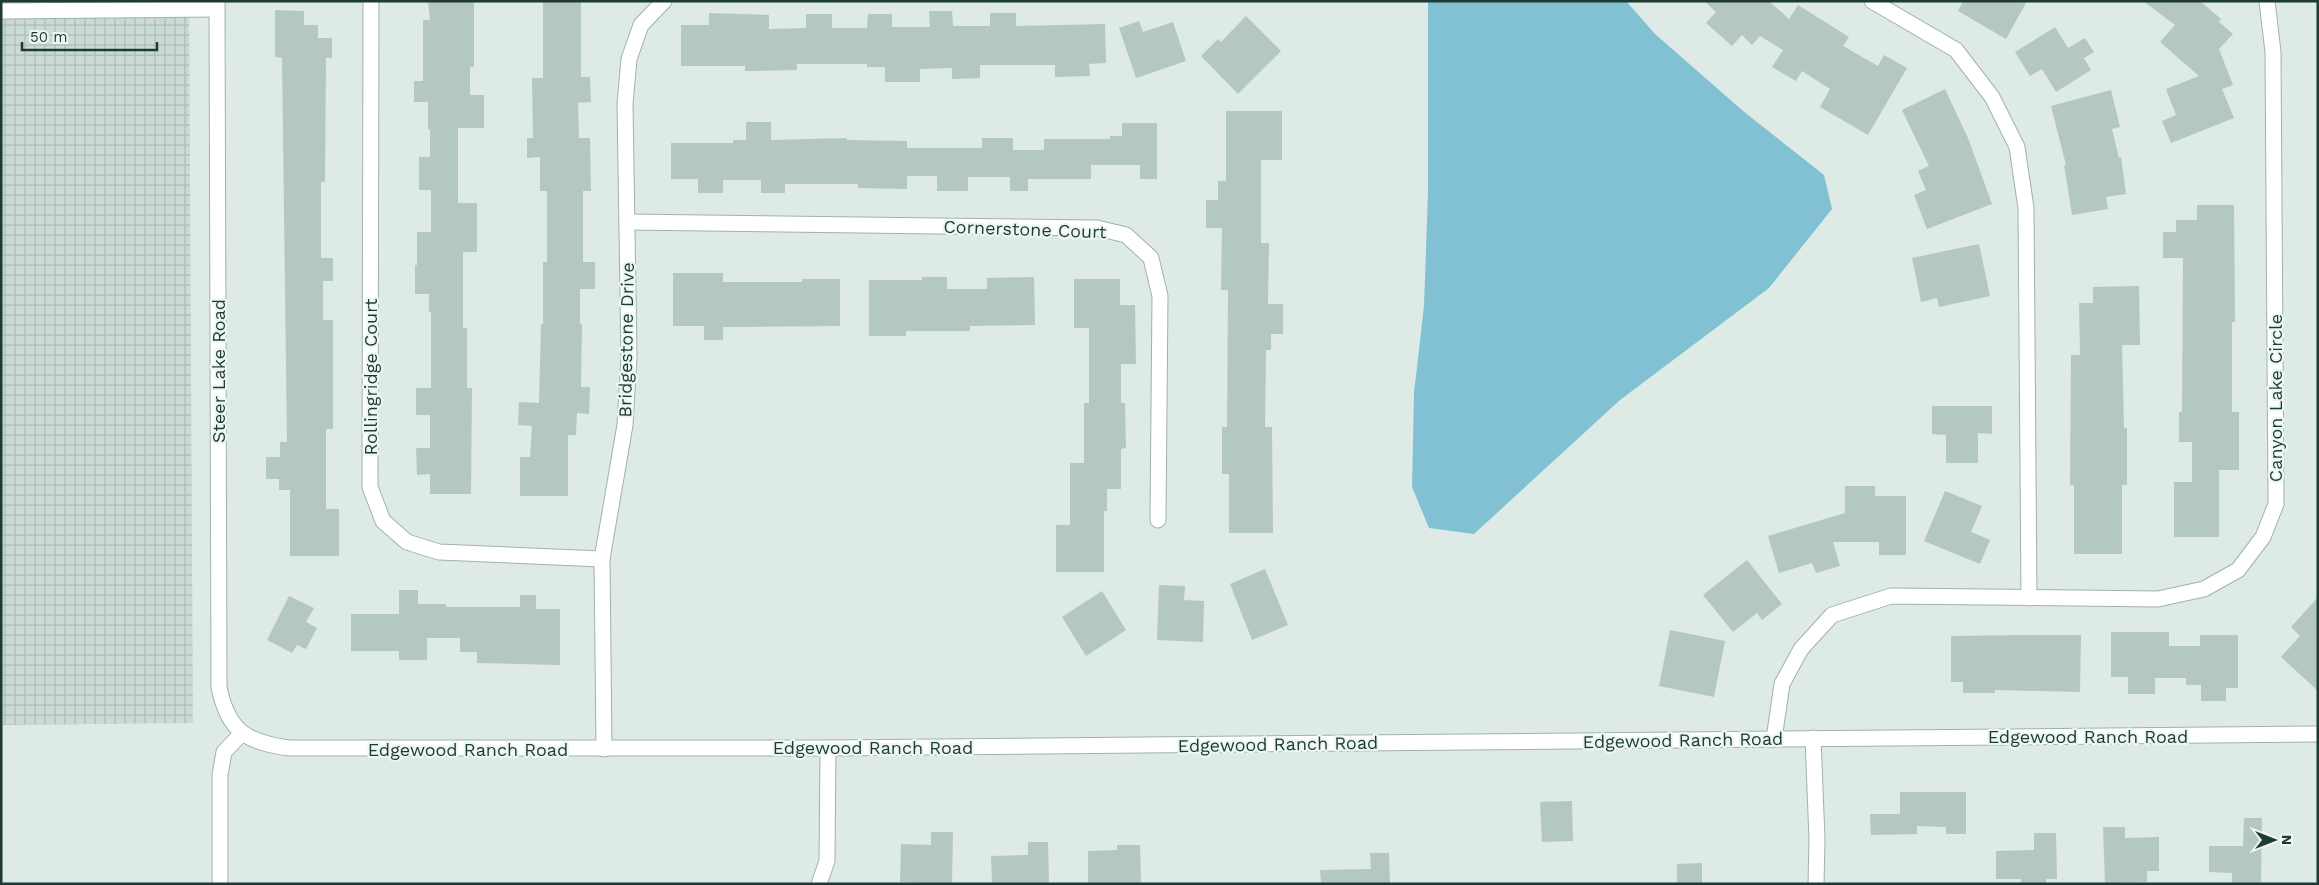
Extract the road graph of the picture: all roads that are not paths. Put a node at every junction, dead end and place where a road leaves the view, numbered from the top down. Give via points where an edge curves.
1 (371, 1) edge
2 (664, 1) edge
3 (1872, 1) edge
4 (2267, 1) edge
5 (217, 5) edge
6 (1, 11) edge
7 (627, 222) junction
8 (1158, 520) dead end
9 (602, 559) junction
10 (2030, 598) junction
11 (242, 733) junction
12 (2318, 734) edge
13 (1813, 738) junction
14 (1774, 739) junction
15 (828, 748) junction
16 (604, 749) junction
17 (220, 884) edge
18 (819, 884) edge
19 (1816, 884) edge

1 - 9 street, Rollingridge Court via 370,487 383,521 407,542 439,552
2 - 7 street, Bridgestone Drive via 641,25 629,58 625,104
3 - 10 street via 1956,50 1992,97 2017,147 2026,208
4 - 10 street, Canyon Lake Circle via 2273,52 2276,504 2263,537 2238,570 2204,589 2158,599
5 - 6 street
5 - 11 street, Steer Lake Road via 219,687 222,705 231,722
7 - 8 street, Cornerstone Court via 1097,228 1126,235 1151,258 1160,296
7 - 9 street, Bridgestone Drive via 629,357 625,425
9 - 16 street, Bridgestone Drive
10 - 14 street, Canyon Lake Circle via 1890,596 1832,615 1801,649 1782,684
11 - 16 street, Edgewood Ranch Road via 253,740 289,748
11 - 17 street via 224,752 220,775
12 - 13 street, Edgewood Ranch Road
13 - 14 street, Edgewood Ranch Road
13 - 19 street
14 - 15 street, Edgewood Ranch Road
15 - 16 street, Edgewood Ranch Road
15 - 18 street via 827,861

